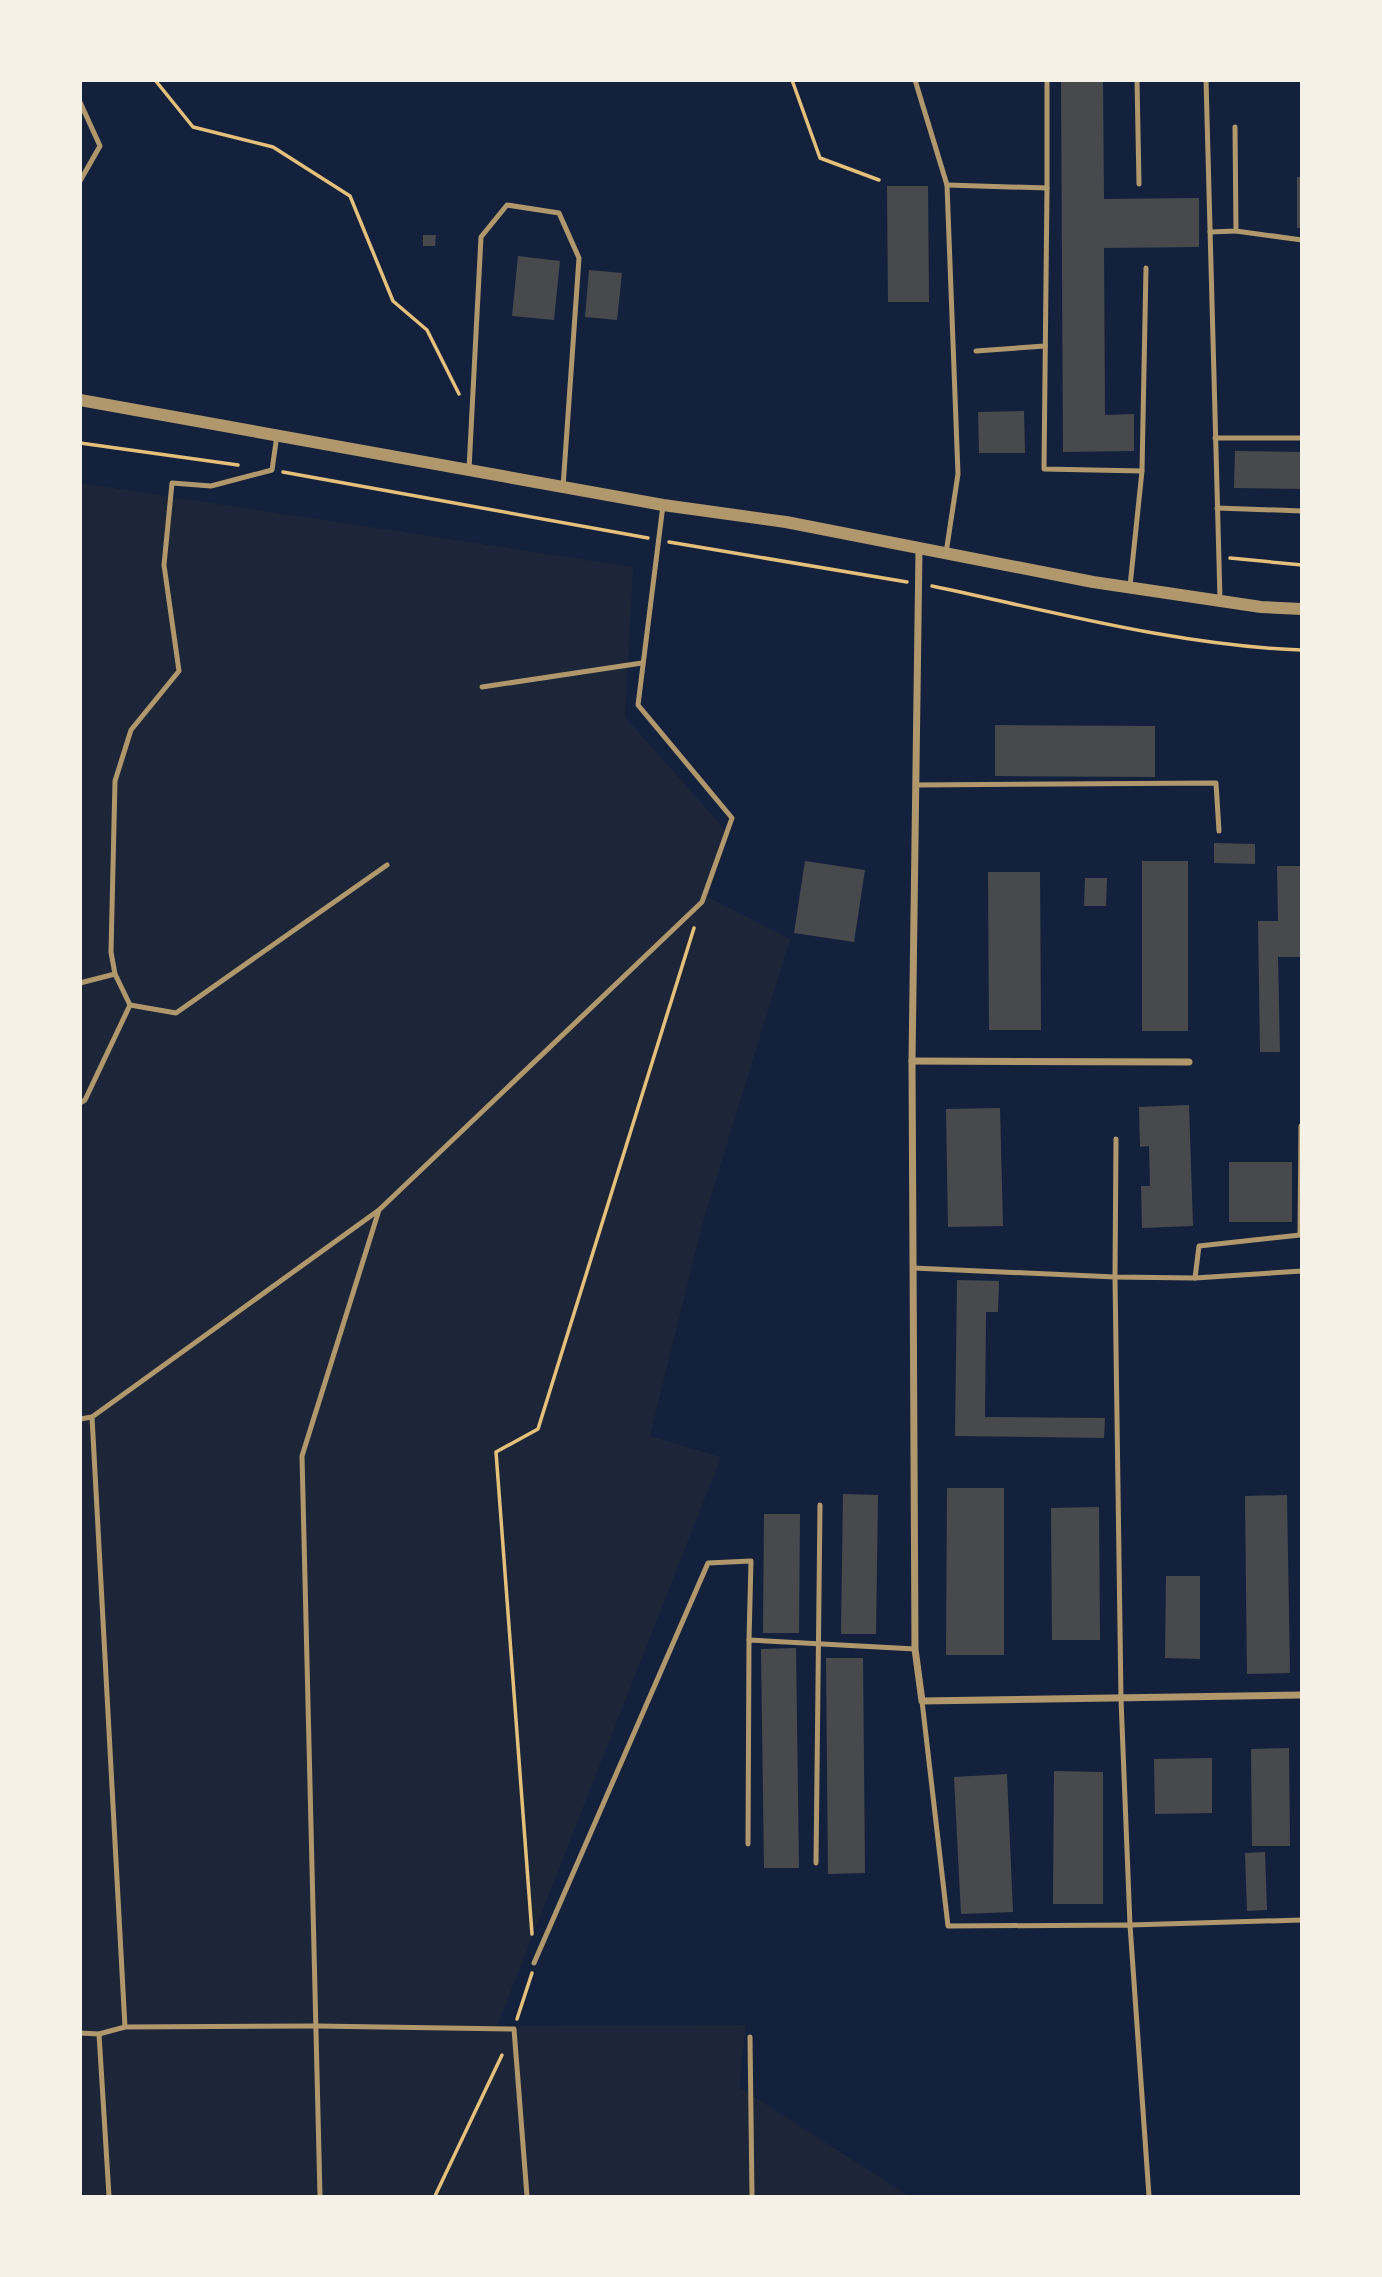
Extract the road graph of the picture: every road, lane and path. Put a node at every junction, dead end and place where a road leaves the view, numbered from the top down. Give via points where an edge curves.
1 (155, 80) edge
2 (792, 80) edge
3 (915, 80) edge
4 (1047, 80) edge
5 (1137, 80) edge
6 (1206, 80) edge
7 (80, 102) edge
8 (1235, 127) dead end
9 (879, 180) dead end
10 (80, 181) edge
11 (947, 184) junction
12 (1139, 184) dead end
13 (1047, 188) junction
14 (1210, 232) junction
15 (1236, 232) junction
16 (1301, 240) edge
17 (1146, 268) dead end
18 (1045, 346) junction
19 (976, 351) dead end
20 (80, 400) edge
21 (472, 419) junction
22 (276, 435) junction
23 (1215, 438) junction
24 (1301, 439) edge
25 (80, 443) edge
26 (469, 469) junction
27 (272, 470) junction
28 (1142, 471) junction
29 (563, 487) junction
30 (663, 505) junction
31 (1217, 508) junction
32 (1301, 511) edge
33 (659, 540) junction
34 (919, 549) junction
35 (946, 553) junction
36 (1219, 557) junction
37 (1301, 565) edge
38 (920, 584) junction
39 (1130, 586) junction
40 (1220, 602) junction
41 (1301, 609) edge
42 (1301, 650) edge
43 (642, 663) junction
44 (482, 687) dead end
45 (916, 785) junction
46 (1220, 831) dead end
47 (387, 865) dead end
48 (702, 902) junction
49 (115, 974) junction
50 (80, 984) edge
51 (130, 1005) junction
52 (912, 1061) junction
53 (1189, 1062) dead end
54 (80, 1103) edge
55 (1301, 1126) edge
56 (1116, 1139) dead end
57 (379, 1210) junction
58 (913, 1268) junction
59 (1301, 1271) edge
60 (1115, 1277) junction
61 (1195, 1278) junction
62 (92, 1416) junction
63 (80, 1419) edge
64 (820, 1505) dead end
65 (749, 1640) junction
66 (818, 1645) junction
67 (915, 1649) junction
68 (1301, 1695) edge
69 (1121, 1699) junction
70 (922, 1701) junction
71 (748, 1844) dead end
72 (816, 1863) dead end
73 (1301, 1920) edge
74 (1130, 1925) junction
75 (534, 1964) junction
76 (317, 2026) junction
77 (125, 2027) junction
78 (514, 2029) junction
79 (80, 2033) edge
80 (99, 2034) junction
81 (750, 2037) dead end
82 (109, 2196) edge
83 (320, 2196) edge
84 (435, 2196) edge
85 (527, 2196) edge
86 (752, 2196) edge
87 (1149, 2196) edge

1 - 21 path via 193,127 273,147 350,196 393,300 428,330
2 - 9 path via 820,158
3 - 11 lane
4 - 13 lane
5 - 12 lane
6 - 14 lane
7 - 10 lane via 100,146
8 - 15 lane
11 - 13 lane
11 - 35 lane via 958,474
13 - 18 lane
14 - 15 lane
14 - 23 lane
15 - 16 lane
17 - 28 lane
18 - 19 lane
18 - 28 lane via 1044,469
20 - 22 street
21 - 26 lane
21 - 29 lane via 481,237 507,205 559,213 579,258
22 - 26 street
22 - 27 lane
23 - 24 lane
23 - 31 lane
25 - 27 path
26 - 29 street
27 - 33 path
27 - 49 lane via 211,486 172,483 164,565 179,671 131,730 116,781 111,952
28 - 39 lane
29 - 30 street
30 - 33 lane
30 - 34 street
31 - 32 lane
31 - 36 lane
33 - 38 path
33 - 43 lane
34 - 35 street
34 - 38 street
35 - 39 street
36 - 37 path
36 - 40 lane
38 - 42 path via 1172,635
38 - 45 street
39 - 40 street
40 - 41 street
43 - 44 lane
43 - 48 lane via 638,705 732,818
45 - 46 lane via 1216,783
45 - 52 street
47 - 51 lane via 176,1013
48 - 57 lane
48 - 75 path via 538,1429 496,1452
49 - 50 lane
49 - 51 lane
51 - 54 lane
52 - 53 street
52 - 58 street
55 - 61 lane via 1300,1235 1199,1246
56 - 60 lane
57 - 62 lane
57 - 76 lane via 302,1456
58 - 60 lane
58 - 67 street
59 - 61 lane
60 - 61 lane
60 - 69 lane
62 - 63 lane
62 - 77 lane
64 - 66 lane
65 - 66 lane
65 - 71 lane
65 - 75 lane via 751,1562 709,1563
66 - 67 lane
66 - 72 lane
67 - 70 street
68 - 69 street
69 - 70 street
69 - 74 lane
70 - 74 lane via 948,1926
73 - 74 lane
74 - 87 lane
75 - 78 path
76 - 77 lane
76 - 78 lane
76 - 83 lane
77 - 80 lane
78 - 84 path
78 - 85 lane
79 - 80 lane
80 - 82 lane
81 - 86 lane

